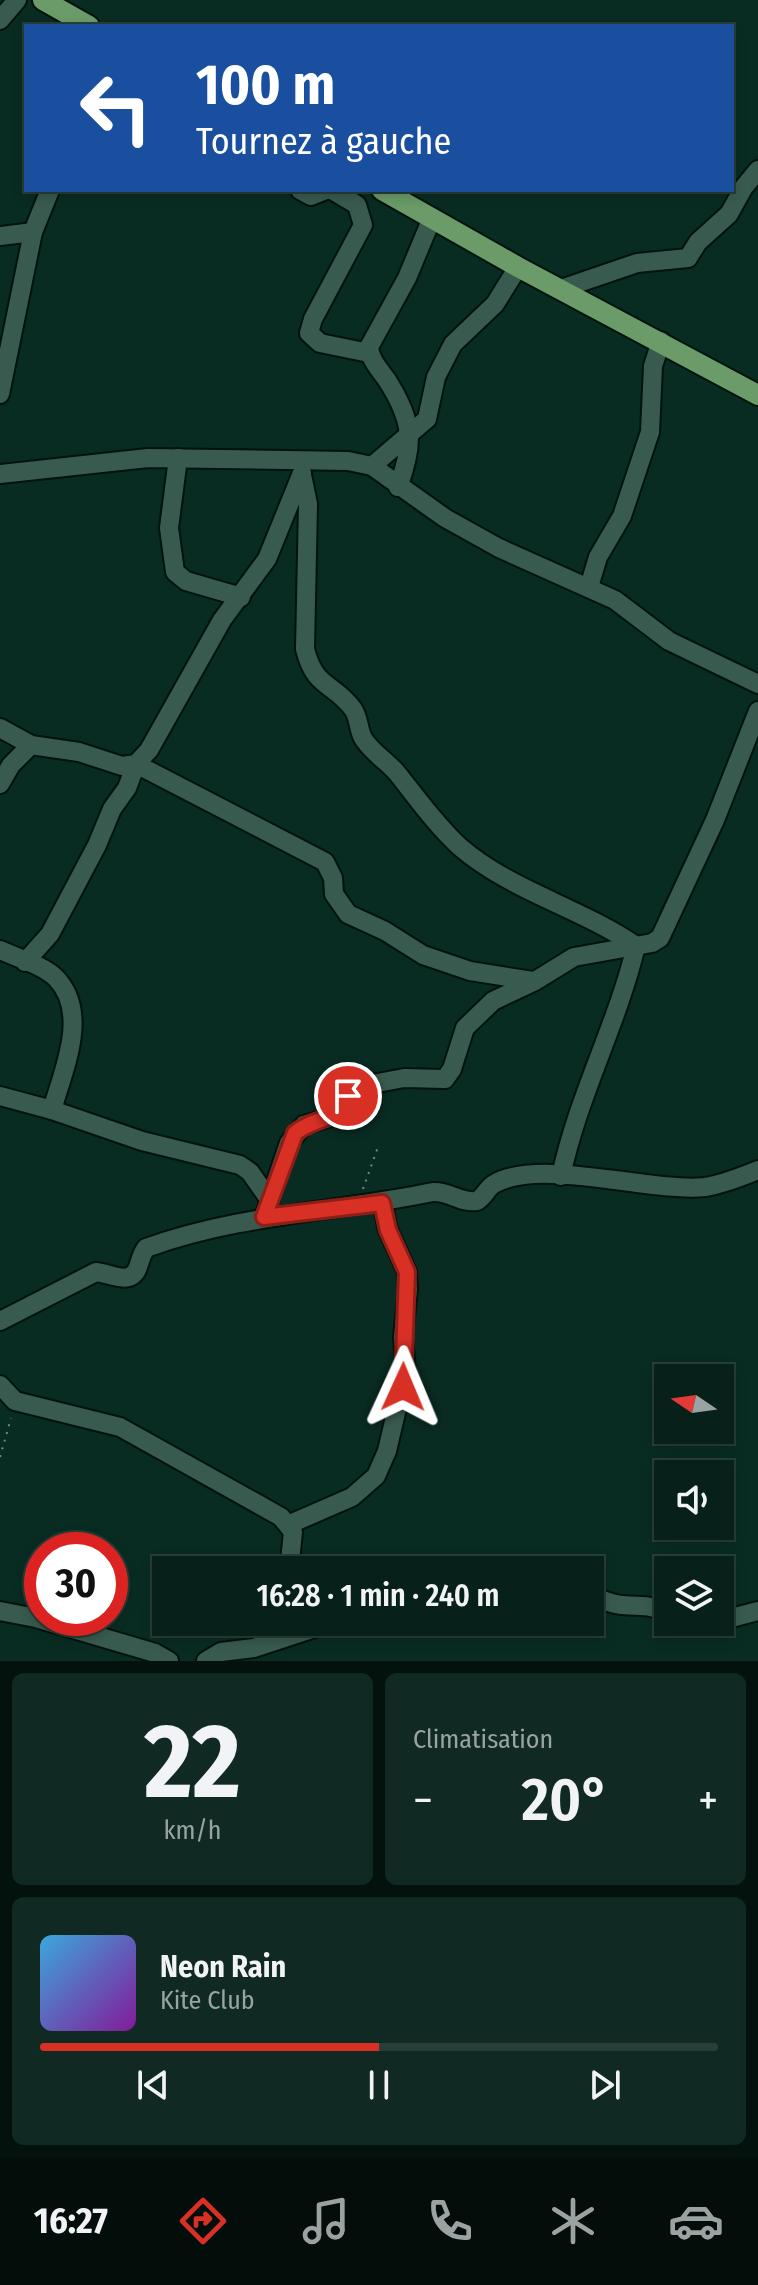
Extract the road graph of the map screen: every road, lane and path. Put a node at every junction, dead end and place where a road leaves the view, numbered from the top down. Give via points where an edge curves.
1 (17, 0) edge
2 (43, 0) edge
3 (0, 20) edge
4 (85, 24) edge
5 (758, 170) edge
6 (49, 192) edge
7 (304, 192) edge
8 (323, 192) edge
9 (333, 192) edge
10 (386, 192) edge
11 (432, 218) junction
12 (33, 232) junction
13 (0, 236) edge
14 (518, 267) junction
15 (561, 289) junction
16 (661, 341) junction
17 (369, 353) junction
18 (0, 394) edge
19 (758, 395) edge
20 (412, 435) junction
21 (178, 458) junction
22 (372, 466) junction
23 (303, 469) junction
24 (0, 474) edge
25 (398, 487) junction
26 (589, 587) junction
27 (241, 597) junction
28 (758, 684) edge
29 (758, 711) edge
30 (0, 728) edge
31 (31, 745) junction
32 (136, 764) junction
33 (0, 784) edge
34 (636, 946) junction
35 (0, 950) edge
36 (25, 962) junction
37 (535, 981) junction
38 (0, 1096) edge
39 (52, 1110) junction
40 (379, 1144) dead end
41 (758, 1170) edge
42 (561, 1176) junction
43 (382, 1203) junction
44 (359, 1206) junction
45 (266, 1208) junction
46 (0, 1321) edge
47 (0, 1385) edge
48 (15, 1401) junction
49 (0, 1457) edge
50 (290, 1524) junction
51 (291, 1556) edge
52 (604, 1598) edge
53 (654, 1608) edge
54 (0, 1611) edge
55 (758, 1611) edge
56 (734, 1618) edge
57 (271, 1636) edge
58 (169, 1661) edge
59 (206, 1661) edge

1 - 3 street
2 - 4 main road
5 - 15 street via 729,214 688,258 637,263
6 - 12 street
7 - 8 street
9 - 17 street via 357,205 363,225 309,333 320,343
10 - 11 main road
11 - 14 main road
11 - 17 street
12 - 13 street
12 - 18 street
14 - 15 main road
14 - 20 street via 495,304 453,344 436,377 427,419
15 - 16 main road
16 - 19 main road
16 - 26 street via 653,366 650,432 622,516 598,557
17 - 20 street via 396,395
20 - 22 street
20 - 25 street
21 - 23 street
21 - 24 street
21 - 27 street via 169,528 175,572 186,581
22 - 23 street via 348,461
22 - 25 street
23 - 27 street via 267,559
23 - 34 street via 308,504 305,649 310,667 351,707 370,748 460,846 527,889 604,923
25 - 26 street via 499,548
26 - 28 street via 669,641
27 - 32 street
29 - 34 street via 665,930 652,943
30 - 31 street
31 - 32 street via 122,766
31 - 33 street
32 - 36 street via 50,934
32 - 37 street via 325,862 334,894 348,914 423,955 470,971
34 - 37 street via 574,957
34 - 42 street
35 - 36 street
36 - 39 street via 55,977 74,1014
37 - 45 street via 506,993 473,1017 445,1079 367,1085 348,1096 335,1116 304,1125 289,1143
38 - 39 street
39 - 45 street via 142,1141 240,1165 250,1172
40 - 44 path
41 - 42 street via 696,1187
42 - 43 street via 496,1183 477,1201 465,1203 444,1192
43 - 44 street
43 - 50 street via 408,1289 406,1370 387,1451 376,1476 352,1497
44 - 45 street
45 - 46 street via 146,1248 138,1271 130,1277 96,1272
47 - 48 street
48 - 49 path
48 - 50 street via 120,1427
50 - 51 street
52 - 53 street
54 - 58 street
55 - 56 street
57 - 59 street via 254,1648 221,1652

